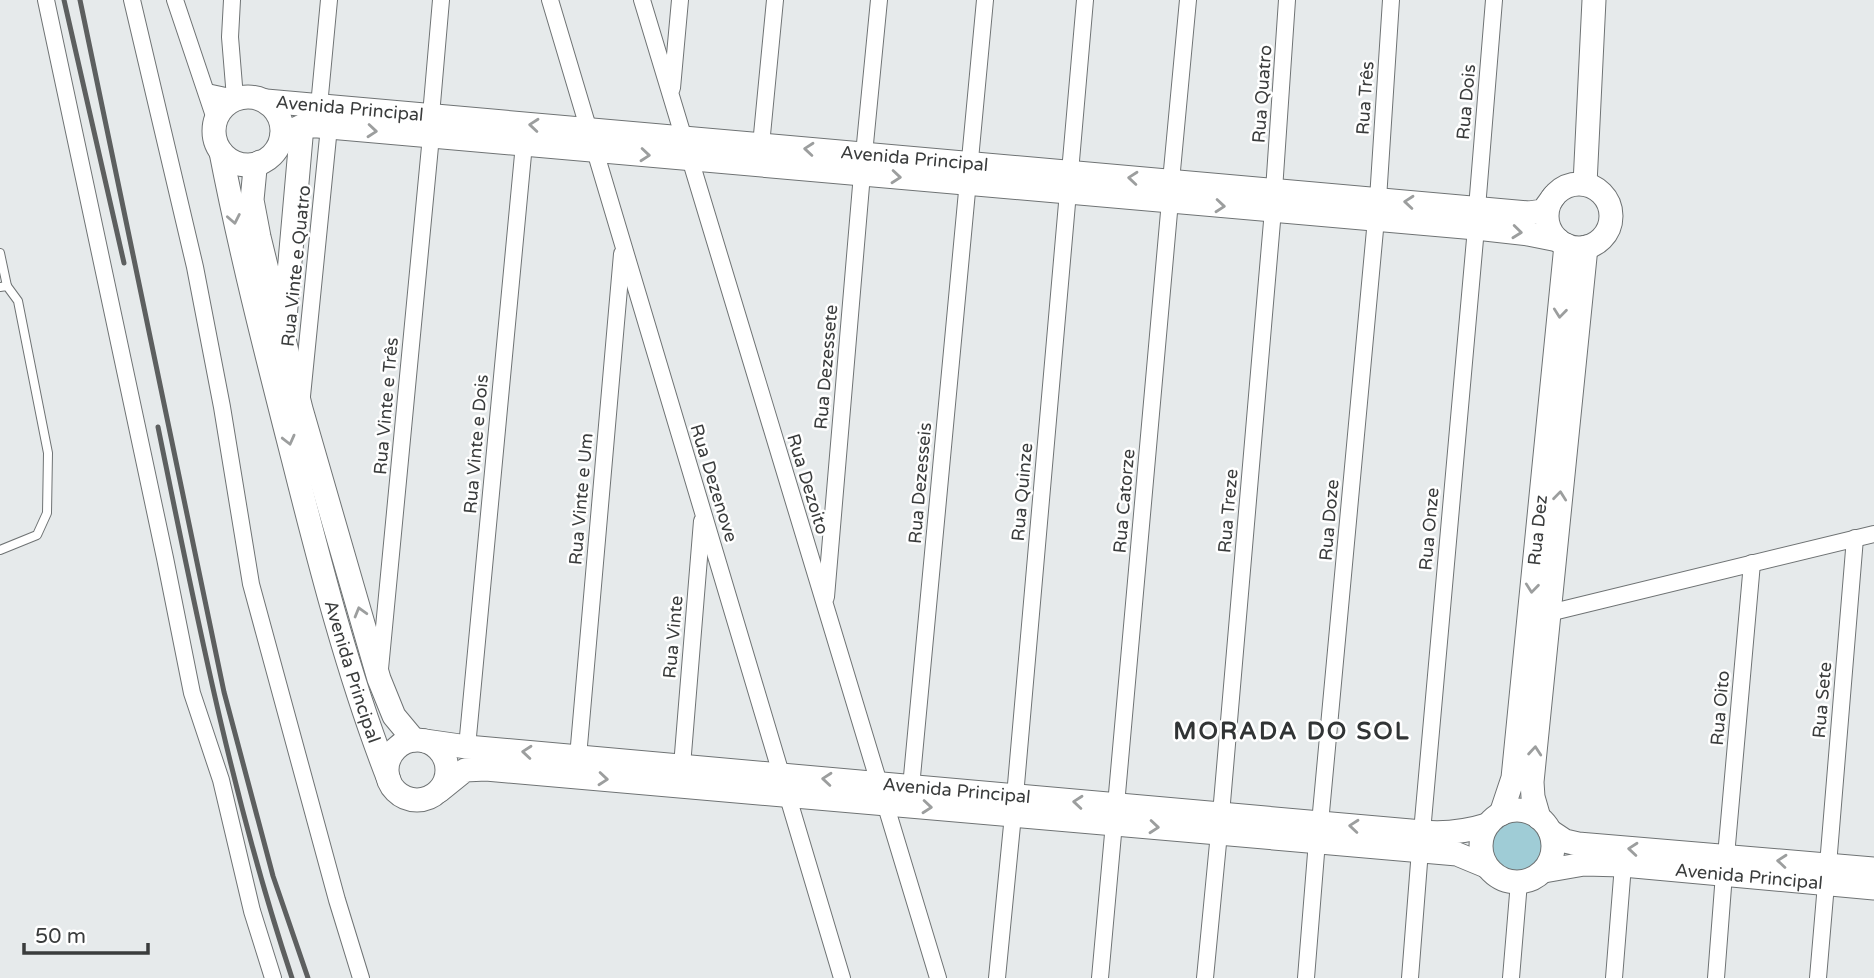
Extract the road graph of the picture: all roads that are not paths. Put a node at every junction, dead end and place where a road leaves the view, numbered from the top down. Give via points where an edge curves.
1 (47, 0) edge
2 (132, 0) edge
3 (175, 0) edge
4 (232, 0) edge
5 (329, 0) edge
6 (441, 0) edge
7 (550, 0) edge
8 (642, 0) edge
9 (680, 0) edge
10 (775, 0) edge
11 (878, 0) edge
12 (985, 0) edge
13 (1085, 0) edge
14 (1188, 0) edge
15 (1287, 0) edge
16 (1391, 0) edge
17 (1494, 0) edge
18 (1594, 0) edge
19 (207, 92) junction
20 (672, 97) junction
21 (235, 98) junction
22 (267, 101) junction
23 (324, 116) junction
24 (215, 119) junction
25 (431, 126) junction
26 (292, 130) junction
27 (591, 140) junction
28 (524, 144) junction
29 (761, 145) junction
30 (687, 148) junction
31 (221, 152) junction
32 (260, 162) junction
33 (863, 164) junction
34 (969, 173) junction
35 (1069, 182) junction
36 (1585, 184) junction
37 (1171, 191) junction
38 (1554, 196) junction
39 (1273, 200) junction
40 (1377, 209) junction
41 (1476, 218) junction
42 (1570, 244) junction
43 (623, 245) junction
44 (0, 253) edge
45 (3, 286) edge
46 (283, 338) junction
47 (301, 409) junction
48 (702, 511) junction
49 (1874, 534) edge
50 (1855, 538) junction
51 (0, 550) edge
52 (1752, 563) junction
53 (825, 605) junction
54 (1549, 613) junction
55 (379, 679) junction
56 (419, 741) junction
57 (467, 747) junction
58 (578, 757) junction
59 (682, 766) junction
60 (389, 780) junction
61 (785, 785) junction
62 (911, 787) junction
63 (439, 790) junction
64 (883, 794) junction
65 (1014, 805) junction
66 (1115, 814) junction
67 (1494, 819) junction
68 (1220, 824) junction
69 (1545, 825) junction
70 (1319, 832) junction
71 (1421, 841) junction
72 (1623, 865) junction
73 (1725, 865) junction
74 (1486, 866) junction
75 (1874, 869) edge
76 (1544, 871) junction
77 (1827, 874) junction
78 (1519, 882) junction
79 (1874, 888) edge
80 (273, 978) edge
81 (361, 978) edge
82 (842, 978) edge
83 (938, 978) edge
84 (996, 978) edge
85 (1100, 978) edge
86 (1205, 978) edge
87 (1306, 978) edge
88 (1410, 978) edge
89 (1511, 978) edge
90 (1614, 978) edge
91 (1716, 978) edge
92 (1818, 978) edge

1 - 80 street via 192,693 221,780
2 - 81 street via 195,267 251,584
3 - 19 street
4 - 21 street
5 - 23 street
6 - 25 street
7 - 27 street, Rua Dezenove
8 - 20 street, Rua Dezoito
9 - 20 street
10 - 29 street
11 - 33 street
12 - 34 street
13 - 35 street, Rua Quinze
14 - 37 street, Rua Catorze
15 - 39 street, Rua Quatro
16 - 40 street, Rua Três
17 - 41 street, Rua Dois
18 - 36 street
19 - 21 street
19 - 24 street
20 - 30 street, Rua Dezoito
21 - 22 street, Avenida Principal
21 - 24 street
22 - 23 street, Avenida Principal
22 - 26 street, Avenida Principal
23 - 25 street, Avenida Principal
23 - 26 street, Avenida Principal
23 - 47 street, Rua Vinte e Quatro
24 - 31 street, Avenida Principal via 213,133
27 -> 25 street, Avenida Principal
25 - 28 street, Avenida Principal
25 - 55 street, Rua Vinte e Três
26 - 32 street, Avenida Principal
26 - 46 street
27 - 28 street, Avenida Principal
27 - 30 street, Avenida Principal
27 - 43 street, Rua Dezenove
28 - 57 street, Rua Vinte e Dois
29 - 30 street, Avenida Principal
33 -> 29 street, Avenida Principal
30 - 33 street, Avenida Principal
30 - 53 street, Rua Dezoito
31 - 32 street via 242,164
31 -> 60 street, Avenida Principal via 239,244 309,521
32 - 46 street, Avenida Principal via 252,200
33 - 34 street, Avenida Principal
33 - 53 street, Rua Dezessete
34 - 35 street, Avenida Principal
34 - 62 street, Rua Dezesseis
35 - 37 street, Avenida Principal
35 - 65 street, Rua Quinze
36 - 38 street, Avenida Principal via 1568,186
36 - 42 street via 1596,188 1610,205 1610,226 1596,243
37 - 39 street, Avenida Principal
37 - 66 street, Rua Catorze
38 - 41 street, Avenida Principal via 1543,211
38 - 42 street via 1547,214 1552,232
39 - 40 street, Avenida Principal
39 - 68 street, Rua Treze
40 - 41 street, Avenida Principal
40 - 70 street, Rua Doze
41 -> 42 street, Avenida Principal
41 - 71 street, Rua Onze
54 -> 42 street
42 -> 67 street, Rua Dez via 1513,778
43 - 48 street, Rua Dezenove
43 - 58 street, Rua Vinte e Um
44 - 45 lane
45 - 51 lane via 18,301 48,453 47,513 37,535
46 - 47 street, Avenida Principal
55 -> 47 street, Avenida Principal
48 - 59 street, Rua Vinte
48 - 61 street, Rua Dezenove
49 - 50 street
50 - 52 street
50 - 77 street, Rua Sete
52 - 54 street
52 - 73 street, Rua Oito
53 - 64 street, Rua Dezoito
69 -> 54 street via 1532,782
55 - 56 street, Avenida Principal via 394,716
56 - 57 street, Avenida Principal
56 - 60 street, Avenida Principal via 398,747 392,754
56 - 63 street, Avenida Principal via 442,752 446,761 447,772
58 -> 57 street, Avenida Principal
58 - 59 street, Avenida Principal
59 - 61 street, Avenida Principal
60 - 63 street, Avenida Principal via 399,794 416,800
63 -> 61 street, Avenida Principal via 465,770 486,769
61 - 64 street, Avenida Principal
61 - 82 street, Rua Dezenove
62 - 64 street, Avenida Principal
62 - 65 street, Avenida Principal
64 -> 65 street, Avenida Principal
64 - 83 street, Rua Dezoito
65 - 66 street, Avenida Principal
65 - 84 street, Rua Quinze
66 - 68 street, Avenida Principal
66 - 85 street, Rua Catorze
67 - 69 street, Avenida Principal via 1521,810
67 - 71 street, Avenida Principal
67 - 74 street via 1480,845
68 - 70 street, Avenida Principal
68 - 86 street, Rua Treze
73 -> 69 street, Avenida Principal via 1578,844 1565,841
69 - 76 street via 1553,852
70 - 71 street, Avenida Principal
70 - 87 street, Rua Doze
71 - 74 street, Avenida Principal
71 - 88 street, Rua Onze
72 - 73 street, Avenida Principal
72 - 76 street, Avenida Principal via 1584,864
72 - 90 street
73 - 77 street, Avenida Principal
73 - 91 street, Rua Oito
74 - 78 street, Avenida Principal via 1504,880
75 - 77 street, Avenida Principal
76 - 78 street
77 - 79 street, Avenida Principal
77 - 92 street, Rua Sete
78 - 89 street

